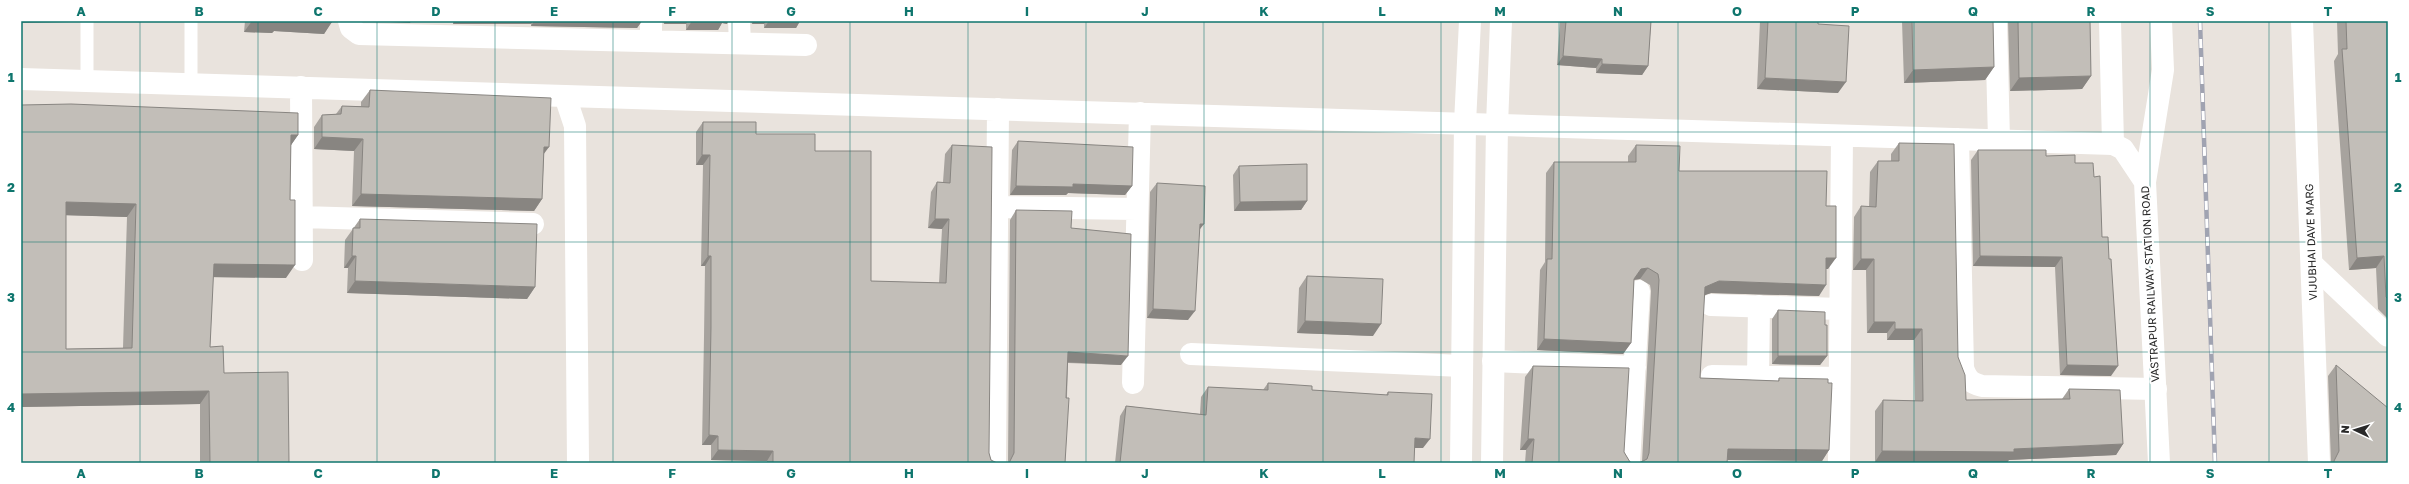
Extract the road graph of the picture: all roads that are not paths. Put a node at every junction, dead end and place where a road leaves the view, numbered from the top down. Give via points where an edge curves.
1 (87, 21) edge
2 (191, 21) edge
3 (349, 21) edge
4 (739, 21) edge
5 (1470, 21) edge
6 (1501, 21) edge
7 (1996, 21) edge
8 (2110, 21) edge
9 (2161, 21) edge
10 (2302, 21) edge
11 (434, 28) edge
12 (506, 29) edge
13 (586, 30) edge
14 (651, 31) edge
15 (740, 43) junction
16 (806, 44) dead end
17 (21, 79) edge
18 (87, 81) junction
19 (191, 84) junction
20 (302, 87) junction
21 (565, 96) junction
22 (998, 109) junction
23 (1140, 113) junction
24 (1465, 123) junction
25 (1497, 125) junction
26 (1842, 136) junction
27 (1958, 139) junction
28 (1999, 140) junction
29 (2113, 144) junction
30 (2145, 182) junction
31 (997, 208) junction
32 (1137, 209) junction
33 (302, 217) junction
34 (533, 224) edge
35 (302, 260) dead end
36 (2312, 264) junction
37 (1639, 291) edge
38 (1711, 305) dead end
39 (1759, 306) junction
40 (1840, 309) junction
41 (2388, 336) edge
42 (1191, 354) dead end
43 (1494, 361) junction
44 (1462, 366) junction
45 (1634, 367) junction
46 (1712, 376) dead end
47 (1758, 377) junction
48 (1839, 378) junction
49 (1133, 383) dead end
50 (2156, 389) junction
51 (578, 463) edge
52 (995, 463) edge
53 (1462, 463) edge
54 (1492, 463) edge
55 (1629, 463) edge
56 (1839, 463) edge
57 (2159, 463) edge
58 (2319, 463) edge

1 - 18 lane
2 - 19 lane
3 - 11 street via 351,28 359,34
4 - 15 street
5 - 24 street
6 - 25 street
7 - 28 street
8 - 29 street
9 - 30 street via 2162,70
10 - 36 street, VIJUBHAI DAVE MARG
11 - 12 street
12 - 13 street
13 - 14 street
14 - 15 street
15 - 16 street
17 - 18 street
18 - 19 street
19 - 20 street
20 - 21 street
20 - 33 street
21 - 22 street
21 - 51 street via 575,126
22 - 23 street
22 - 31 street
23 - 24 street
23 - 32 street
24 - 25 street
24 - 44 street
25 - 26 street
25 - 43 street
26 - 27 street
26 - 40 street
27 - 28 street
27 - 50 street via 1963,368 1966,378 1972,384 1982,386
28 - 29 street
29 - 30 street, VASTRAPUR RAILWAY STATION ROAD via 2123,149
30 - 50 street, VASTRAPUR RAILWAY STATION ROAD
31 - 32 street
31 - 52 street
32 - 49 street
33 - 34 street
33 - 35 street
36 - 41 street
36 - 58 street, VIJUBHAI DAVE MARG
37 - 45 street
38 - 39 street
39 - 40 street
39 - 47 street
40 - 48 street
42 - 44 street
43 - 45 street
43 - 54 street
44 - 53 street
45 - 55 street
46 - 47 street
47 - 48 street
48 - 56 street
50 - 57 street, VASTRAPUR RAILWAY STATION ROAD

